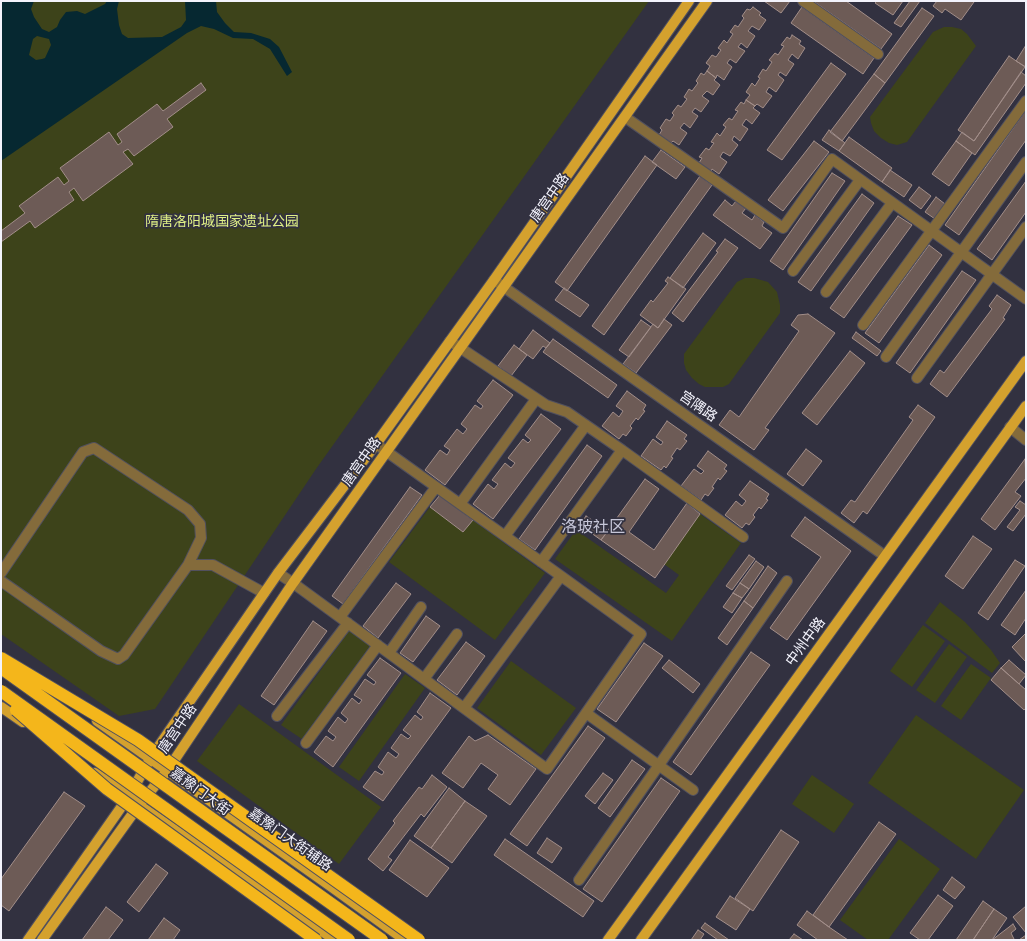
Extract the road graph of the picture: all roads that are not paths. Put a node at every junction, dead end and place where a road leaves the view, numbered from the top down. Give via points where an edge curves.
1 (689, 1) edge
2 (707, 1) edge
3 (803, 1) edge
4 (878, 54) dead end
5 (1026, 101) edge
6 (625, 116) junction
7 (1026, 162) edge
8 (860, 180) junction
9 (892, 203) junction
10 (1026, 227) edge
11 (932, 232) junction
12 (960, 253) junction
13 (793, 272) dead end
14 (992, 276) junction
15 (494, 280) junction
16 (503, 287) junction
17 (826, 292) dead end
18 (1026, 299) edge
19 (863, 325) dead end
20 (450, 341) junction
21 (460, 348) junction
22 (886, 357) dead end
23 (1026, 361) edge
24 (917, 378) dead end
25 (536, 399) junction
26 (1026, 406) edge
27 (586, 425) junction
28 (1010, 427) junction
29 (1026, 440) edge
30 (376, 444) junction
31 (622, 450) junction
32 (386, 451) junction
33 (436, 487) junction
34 (460, 504) junction
35 (505, 536) junction
36 (743, 537) dead end
37 (885, 556) junction
38 (541, 562) junction
39 (188, 565) junction
40 (278, 573) junction
41 (1, 574) edge
42 (561, 576) junction
43 (1, 581) edge
44 (786, 581) dead end
45 (293, 583) junction
46 (264, 593) junction
47 (421, 607) dead end
48 (344, 620) junction
49 (457, 634) dead end
50 (378, 645) junction
51 (389, 653) junction
52 (1, 654) edge
53 (1, 658) edge
54 (1, 668) edge
55 (424, 679) junction
56 (1, 691) edge
57 (1, 698) edge
58 (1, 707) edge
59 (464, 708) junction
60 (586, 713) junction
61 (277, 716) dead end
62 (306, 743) dead end
63 (150, 759) junction
64 (659, 765) junction
65 (167, 770) junction
66 (693, 790) dead end
67 (129, 796) junction
68 (139, 805) junction
69 (579, 880) dead end
70 (28, 940) edge
71 (42, 940) edge
72 (316, 940) edge
73 (334, 940) edge
74 (349, 940) edge
75 (382, 940) edge
76 (405, 940) edge
77 (419, 940) edge
78 (608, 940) edge
79 (641, 940) edge

1 - 15 main road, 唐宫中路
2 - 6 main road, 唐宫中路
3 - 4 street
5 - 11 street
6 - 8 street via 783,228 832,159
6 - 16 main road, 唐宫中路
7 - 12 street
8 - 9 street
8 - 13 street
9 - 11 street
9 - 17 street
10 - 14 street
11 - 12 street
11 - 19 street
12 - 14 street
12 - 22 street
14 - 18 street
14 - 24 street
15 - 16 street, 宫隅路
15 - 20 main road, 唐宫中路
16 - 21 main road, 唐宫中路
16 - 37 street, 宫隅路
20 - 21 street
20 - 30 main road, 唐宫中路
21 - 25 street
21 - 32 main road, 唐宫中路
23 - 37 main road, 中州中路
25 - 27 street via 567,412
25 - 34 street
26 - 28 main road
27 - 31 street
27 - 35 street
28 - 29 street
28 - 79 main road
30 - 32 street
30 - 40 main road, 唐宫中路
31 - 36 street
31 - 38 street
32 - 33 street
32 - 45 main road, 唐宫中路
33 - 34 street
33 - 48 street
34 - 35 street
35 - 38 street
37 - 78 main road, 中州中路
38 - 42 street
39 - 41 street via 201,538 200,524 188,510 94,448 83,452
39 - 43 street via 124,655 118,659 101,651
39 - 46 street via 214,565
40 - 45 street
40 - 46 main road, 唐宫中路
42 - 59 street
42 - 60 street via 641,634
44 - 64 street
45 - 48 street
45 - 65 main road, 唐宫中路
46 - 63 main road, 唐宫中路
47 - 51 street
48 - 50 street
48 - 61 street
49 - 55 street
50 - 51 street
50 - 62 street
51 - 55 street
52 - 63 main road, 嘉豫门大街辅路
53 - 77 highway, bridge via 138,740
54 - 75 highway, 嘉豫门大街, bridge
55 - 59 street
56 - 74 highway, bridge
57 - 72 highway, bridge via 107,789
58 - 67 main road
59 - 60 street via 547,769
60 - 64 street
63 - 65 main road, 嘉豫门大街辅路
63 - 67 main road, 唐宫中路
64 - 66 street
64 - 69 street
65 - 68 main road, 唐宫中路
65 - 76 main road, 嘉豫门大街辅路
67 - 68 main road
67 - 70 main road, 唐宫中路
68 - 71 main road, 唐宫中路
68 - 73 main road

